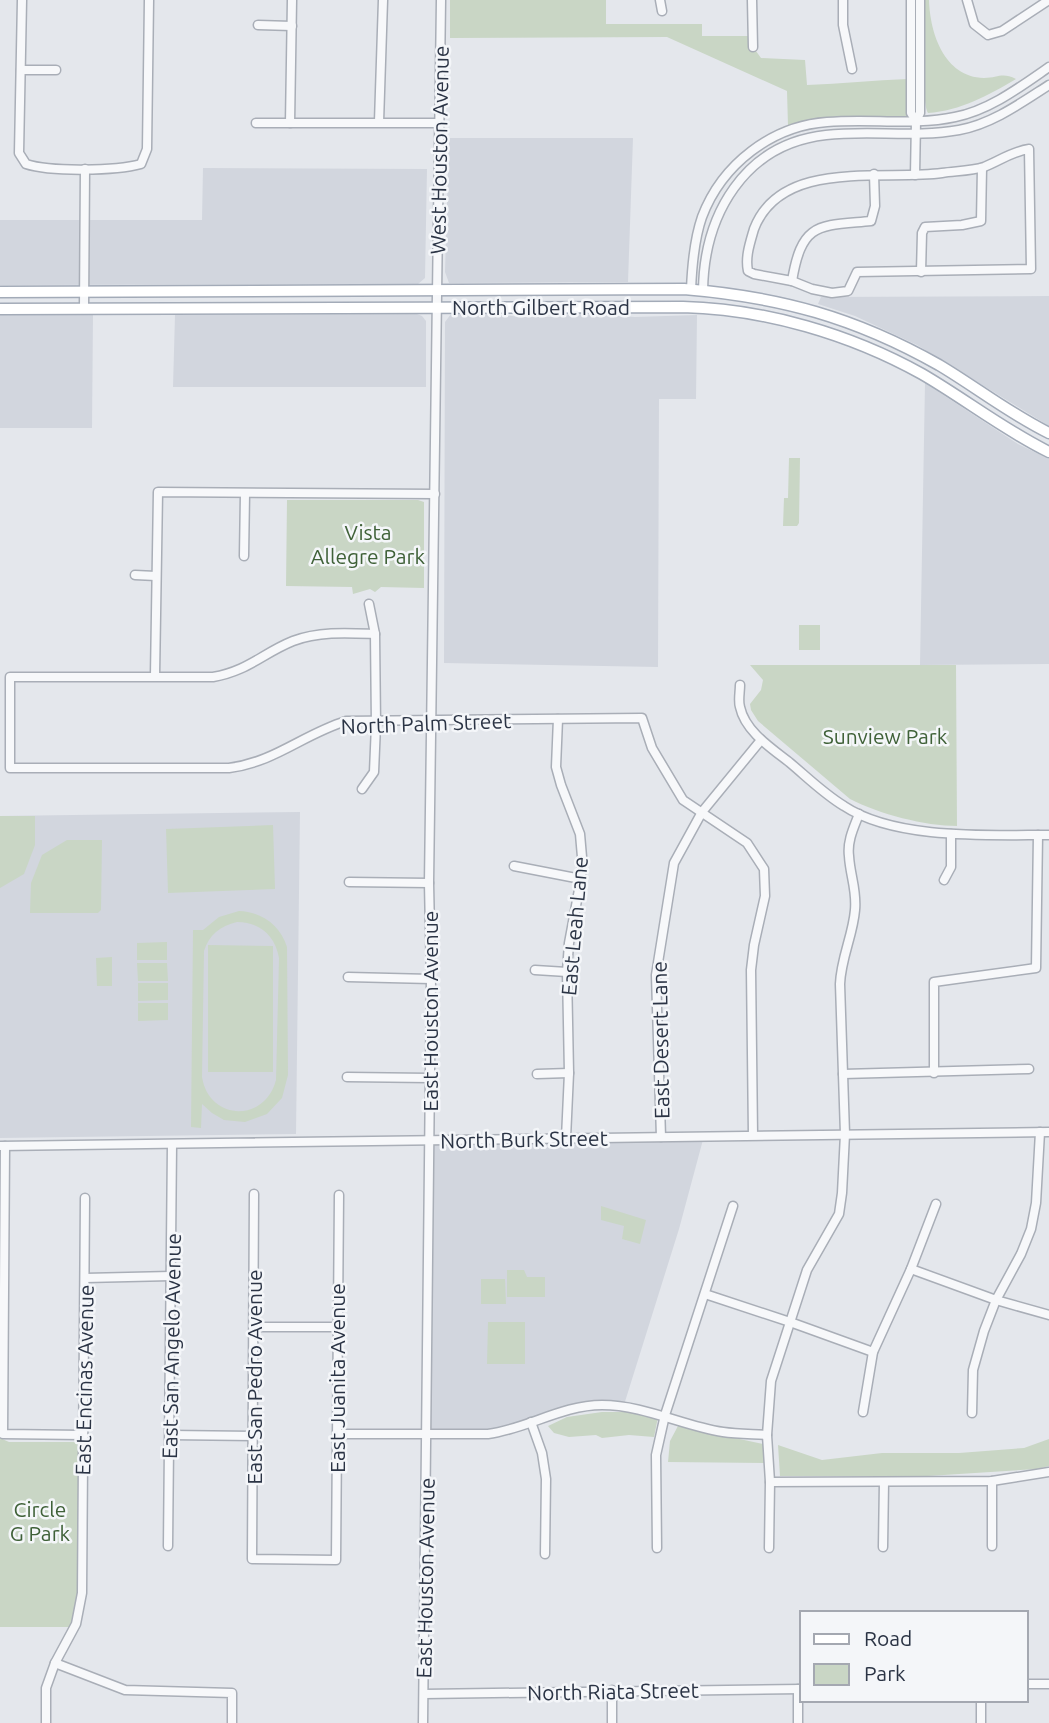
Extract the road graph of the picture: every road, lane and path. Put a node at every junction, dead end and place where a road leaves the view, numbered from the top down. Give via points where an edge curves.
1 (22, 0) edge
2 (149, 0) edge
3 (292, 0) edge
4 (383, 0) edge
5 (441, 0) edge
6 (660, 0) edge
7 (752, 0) edge
8 (843, 0) edge
9 (911, 0) edge
10 (920, 0) edge
11 (967, 0) edge
12 (1049, 0) edge
13 (662, 11) dead end
14 (258, 25) dead end
15 (292, 26) junction
16 (753, 47) dead end
17 (1049, 68) edge
18 (852, 69) dead end
19 (21, 70) junction
20 (56, 70) dead end
21 (1049, 85) edge
22 (916, 121) junction
23 (379, 122) junction
24 (256, 123) dead end
25 (290, 123) junction
26 (440, 123) junction
27 (916, 134) junction
28 (982, 168) junction
29 (85, 169) junction
30 (874, 174) junction
31 (915, 175) junction
32 (921, 272) junction
33 (792, 281) junction
34 (691, 290) junction
35 (703, 291) junction
36 (0, 292) edge
37 (84, 292) junction
38 (177, 292) junction
39 (436, 299) junction
40 (84, 308) junction
41 (177, 308) junction
42 (0, 309) edge
43 (1049, 433) edge
44 (1049, 452) edge
45 (245, 494) junction
46 (435, 494) junction
47 (244, 556) dead end
48 (135, 575) dead end
49 (156, 576) junction
50 (369, 604) dead end
51 (375, 634) junction
52 (155, 676) junction
53 (740, 685) dead end
54 (558, 719) junction
55 (376, 720) junction
56 (432, 720) junction
57 (761, 740) junction
58 (362, 789) dead end
59 (702, 812) junction
60 (859, 814) junction
61 (951, 834) junction
62 (1038, 835) junction
63 (1049, 835) edge
64 (514, 866) dead end
65 (581, 879) junction
66 (944, 880) dead end
67 (349, 882) dead end
68 (429, 883) junction
69 (535, 970) dead end
70 (567, 972) junction
71 (348, 977) dead end
72 (431, 979) junction
73 (1029, 1069) dead end
74 (569, 1073) junction
75 (934, 1073) junction
76 (537, 1074) dead end
77 (843, 1074) junction
78 (347, 1077) dead end
79 (430, 1078) junction
80 (1044, 1132) edge
81 (845, 1134) junction
82 (753, 1135) junction
83 (661, 1137) junction
84 (566, 1138) junction
85 (430, 1141) junction
86 (172, 1145) junction
87 (3, 1146) edge
88 (254, 1194) dead end
89 (339, 1195) dead end
90 (85, 1198) dead end
91 (936, 1204) dead end
92 (733, 1206) dead end
93 (911, 1269) junction
94 (172, 1276) junction
95 (85, 1278) junction
96 (705, 1294) junction
97 (996, 1300) junction
98 (1049, 1315) edge
99 (790, 1322) junction
100 (254, 1327) junction
101 (337, 1327) junction
102 (873, 1352) junction
103 (863, 1412) dead end
104 (972, 1413) dead end
105 (665, 1415) junction
106 (531, 1422) junction
107 (337, 1434) junction
108 (426, 1434) junction
109 (83, 1435) junction
110 (170, 1435) junction
111 (767, 1435) junction
112 (254, 1436) junction
113 (1049, 1472) edge
114 (992, 1480) junction
115 (770, 1482) junction
116 (884, 1482) junction
117 (168, 1546) dead end
118 (883, 1546) dead end
119 (992, 1546) dead end
120 (657, 1548) dead end
121 (769, 1548) dead end
122 (545, 1554) dead end
123 (252, 1559) joint
124 (55, 1663) junction
125 (1049, 1684) edge
126 (1028, 1685) edge
127 (800, 1689) edge
128 (612, 1690) junction
129 (424, 1694) junction
130 (981, 1702) edge
131 (46, 1723) edge
132 (232, 1723) edge
133 (423, 1723) edge
134 (612, 1723) edge
135 (797, 1723) edge
136 (981, 1723) edge

1 - 19 street
2 - 29 street via 147,149 141,164 132,167
3 - 15 street
4 - 23 street
5 - 26 street, West Houston Avenue
6 - 13 street
7 - 16 street
8 - 18 street
9 - 22 street via 911,113
10 - 22 street via 920,113
11 - 12 street via 974,24 988,35
14 - 15 street
15 - 25 street
17 - 22 street via 982,108 955,117
19 - 20 street
19 - 29 street via 19,153 26,164
21 - 27 street via 979,124
22 - 27 street
22 - 34 street via 813,123 757,146 720,182 705,211 694,247
23 - 25 street
23 - 26 street
24 - 25 street
26 - 39 street, West Houston Avenue
27 - 31 street
27 - 35 street via 822,136 785,147 752,168 730,192 715,222
28 - 31 street
28 - 32 street via 981,221 925,228
28 - 32 street via 1029,149 1031,269
29 - 37 street
30 - 31 street
30 - 33 street via 871,221 834,223 812,232 795,259
30 - 33 street via 837,176 796,187 759,217 750,242 748,271
32 - 33 street via 857,272 848,291 832,293
34 - 35 main road, North Gilbert Road
34 - 39 main road, North Gilbert Road
35 - 43 main road, North Gilbert Road via 791,304 872,331
36 - 37 main road, North Gilbert Road
37 - 38 main road, North Gilbert Road
37 - 40 street
38 - 39 main road, North Gilbert Road
38 - 41 main road
39 - 41 main road, North Gilbert Road
39 - 44 main road, North Gilbert Road via 692,307 768,317 831,334 886,356
39 - 46 street, East Houston Avenue
40 - 41 main road, North Gilbert Road
40 - 42 main road, North Gilbert Road
45 - 46 street
45 - 47 street
45 - 49 street via 158,492
46 - 56 street, East Houston Avenue
48 - 49 street
49 - 52 street
50 - 51 street
51 - 52 street via 320,635 293,641 232,674
51 - 55 street
52 - 55 street, North Palm Street via 10,677 10,768 252,765 332,725
53 - 57 street via 740,707
54 - 56 street, North Palm Street
54 - 59 street, North Palm Street via 642,718 652,748 684,800
54 - 65 street, East Leah Lane via 556,767 580,834
55 - 56 street, North Palm Street
55 - 58 street via 374,772
56 - 68 street, East Houston Avenue
57 - 59 street, East Desert Lane
57 - 60 street
59 - 82 street via 747,843 764,869 765,896 751,971
59 - 83 street, East Desert Lane via 674,863 657,957
60 - 61 street via 919,831
60 - 77 street via 849,839 856,895 854,920 841,964
61 - 62 street
61 - 66 street via 951,867
62 - 63 street
62 - 75 street via 1036,968 934,982
64 - 65 street
65 - 70 street, East Leah Lane
67 - 68 street
68 - 72 street, East Houston Avenue
69 - 70 street
70 - 74 street, East Leah Lane
71 - 72 street
72 - 79 street, East Houston Avenue
73 - 75 street
74 - 76 street
74 - 84 street, East Leah Lane
75 - 77 street
77 - 81 street
78 - 79 street
79 - 85 street, East Houston Avenue
80 - 81 street, North Burk Street
80 - 97 street via 1031,1229
81 - 82 street, North Burk Street
81 - 99 street via 839,1214 807,1270
82 - 83 street, North Burk Street
83 - 84 street, North Burk Street
84 - 85 street, North Burk Street
85 - 86 street, North Burk Street
85 - 108 street, East Houston Avenue
86 - 87 street, North Burk Street
86 - 94 street, East San Angelo Avenue
87 - 109 street via 3,1434
88 - 100 street, East San Pedro Avenue
89 - 101 street, East Juanita Avenue
90 - 95 street, East Encinas Avenue
91 - 93 street
92 - 96 street
93 - 97 street
93 - 102 street
94 - 95 street
94 - 110 street, East San Angelo Avenue
95 - 109 street, East Encinas Avenue
96 - 99 street
96 - 105 street
97 - 98 street
97 - 104 street via 973,1370
99 - 102 street
99 - 111 street via 771,1381
100 - 101 street
100 - 112 street, East San Pedro Avenue
101 - 107 street, East Juanita Avenue
102 - 103 street
105 - 106 street via 603,1405
105 - 111 street via 723,1432
105 - 120 street via 656,1455
106 - 108 street via 488,1434
106 - 122 street via 546,1479
107 - 108 street
107 - 123 street, East Juanita Avenue via 336,1560
108 - 129 street, East Houston Avenue
109 - 124 street, East Encinas Avenue via 82,1593 76,1624
110 - 112 street
110 - 117 street, East San Angelo Avenue
111 - 115 street
112 - 123 street, East San Pedro Avenue
113 - 114 street
114 - 116 street
114 - 119 street
115 - 116 street
115 - 121 street
116 - 118 street
124 - 131 street, East Encinas Avenue via 46,1688
124 - 132 street via 124,1690 232,1693
125 - 126 street
127 - 128 street, North Riata Street
127 - 135 street
128 - 129 street, North Riata Street
128 - 134 street
129 - 133 street, East Houston Avenue
130 - 136 street

